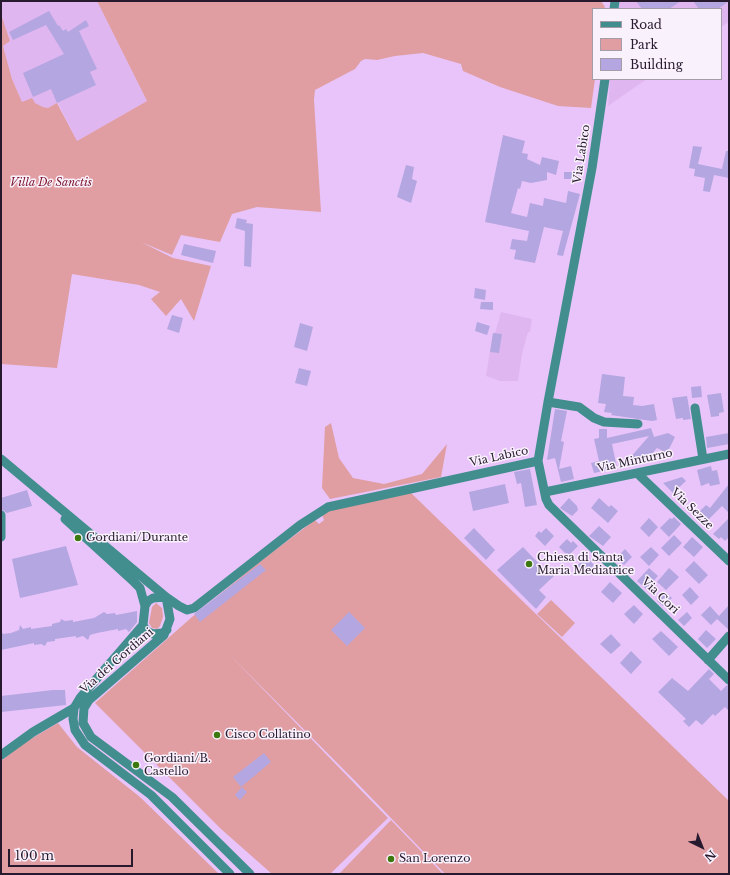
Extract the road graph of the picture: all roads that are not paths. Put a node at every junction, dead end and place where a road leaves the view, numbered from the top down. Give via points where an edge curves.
1 (605, 80) edge
2 (548, 402) junction
3 (695, 408) dead end
4 (638, 424) dead end
5 (729, 454) edge
6 (1, 459) edge
7 (704, 459) junction
8 (538, 461) junction
9 (638, 474) junction
10 (545, 492) junction
11 (49, 500) junction
12 (1, 515) edge
13 (1, 537) edge
14 (729, 561) edge
15 (166, 597) junction
16 (144, 606) junction
17 (143, 625) junction
18 (167, 630) junction
19 (729, 636) edge
20 (708, 660) junction
21 (729, 680) edge
22 (74, 708) junction
23 (1, 754) edge
24 (230, 874) edge
25 (250, 874) edge

1 - 2 street, Via Labico via 592,168
2 - 4 street via 580,407 597,420 604,422
2 - 8 street, Via Labico
3 - 7 street
5 - 7 street, Via Minturno
6 - 11 street
7 - 9 street, Via Minturno
8 - 10 street, Via Cori
8 - 15 street, Via Labico via 328,507 300,525 194,608 181,608
9 - 10 street, Via Minturno
9 - 14 street, Via Sezze
10 - 20 street, Via Cori via 549,505
11 - 15 street
11 - 16 street via 71,525 140,588
12 - 13 street
15 - 16 street via 152,598
15 - 18 street via 170,616
16 - 17 street
17 - 18 street via 146,631 153,634
17 - 22 street, Via dei Gordiani via 104,668
18 - 25 street, Via dei Gordiani via 158,642 89,700 84,708 83,723 91,737 175,800
19 - 20 street
20 - 21 street, Via Cori
22 - 23 street
22 - 24 street via 74,727 83,743 150,795

